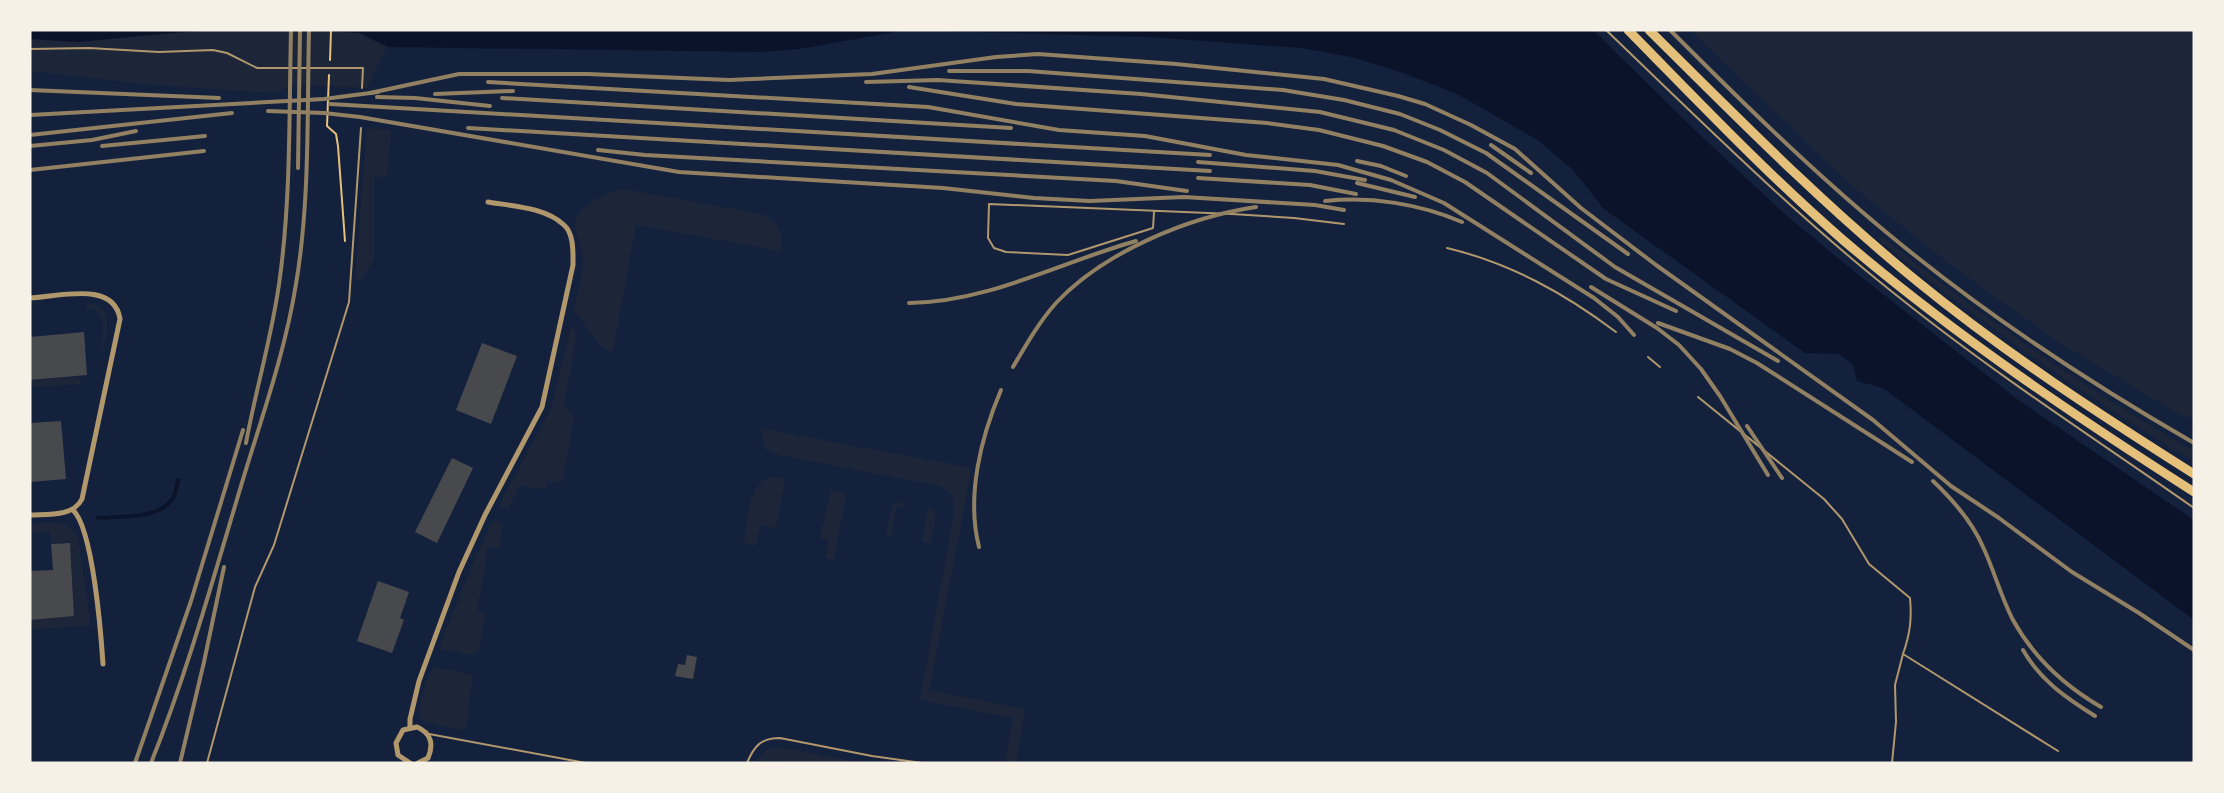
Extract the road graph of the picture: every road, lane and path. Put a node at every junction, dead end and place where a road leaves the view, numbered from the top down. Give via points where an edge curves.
1 (332, 30) edge
2 (1606, 30) edge
3 (1628, 30) edge
4 (1649, 30) edge
5 (30, 49) edge
6 (330, 62) dead end
7 (329, 73) dead end
8 (362, 87) dead end
9 (361, 128) dead end
10 (488, 202) dead end
11 (1154, 212) junction
12 (1344, 224) dead end
13 (1447, 248) dead end
14 (351, 263) junction
15 (30, 298) edge
16 (1616, 332) dead end
17 (1647, 357) dead end
18 (1660, 367) dead end
19 (1698, 397) dead end
20 (2194, 474) edge
21 (2194, 492) edge
22 (2194, 508) edge
23 (73, 510) junction
24 (30, 516) edge
25 (1903, 654) junction
26 (103, 664) dead end
27 (410, 728) junction
28 (428, 734) junction
29 (2058, 751) dead end
30 (400, 761) edge
31 (207, 763) edge
32 (410, 763) edge
33 (421, 763) edge
34 (586, 763) edge
35 (747, 763) edge
36 (922, 763) edge
37 (1892, 763) edge

1 - 6 path
2 - 22 lane via 1771,187 1903,301 2004,377
3 - 21 highway via 1777,179 1908,294 2057,403
4 - 20 highway via 1788,168 1918,282 1991,339
5 - 8 lane via 213,50 257,68 363,68
7 - 14 path via 327,126 336,134 346,255
9 - 14 lane
10 - 27 street via 548,215 565,226 572,242 573,265 542,406 459,572 419,681
11 - 11 lane via 989,204 988,238 994,248 1006,252 1068,255 1153,228
11 - 12 lane
13 - 16 lane via 1525,274
14 - 31 lane via 349,302 274,545 255,587
15 - 23 street via 91,293 114,302 118,311 118,328 83,493
17 - 18 lane
19 - 25 lane via 1824,499 1842,519 1869,564 1910,598 1912,617
23 - 24 street
23 - 26 street via 87,540
25 - 29 lane
25 - 37 lane via 1895,685
27 - 28 street
27 - 30 street via 398,736 396,750
28 - 33 street via 432,746 428,758
28 - 34 lane
30 - 32 street
35 - 36 lane via 755,747 769,738

